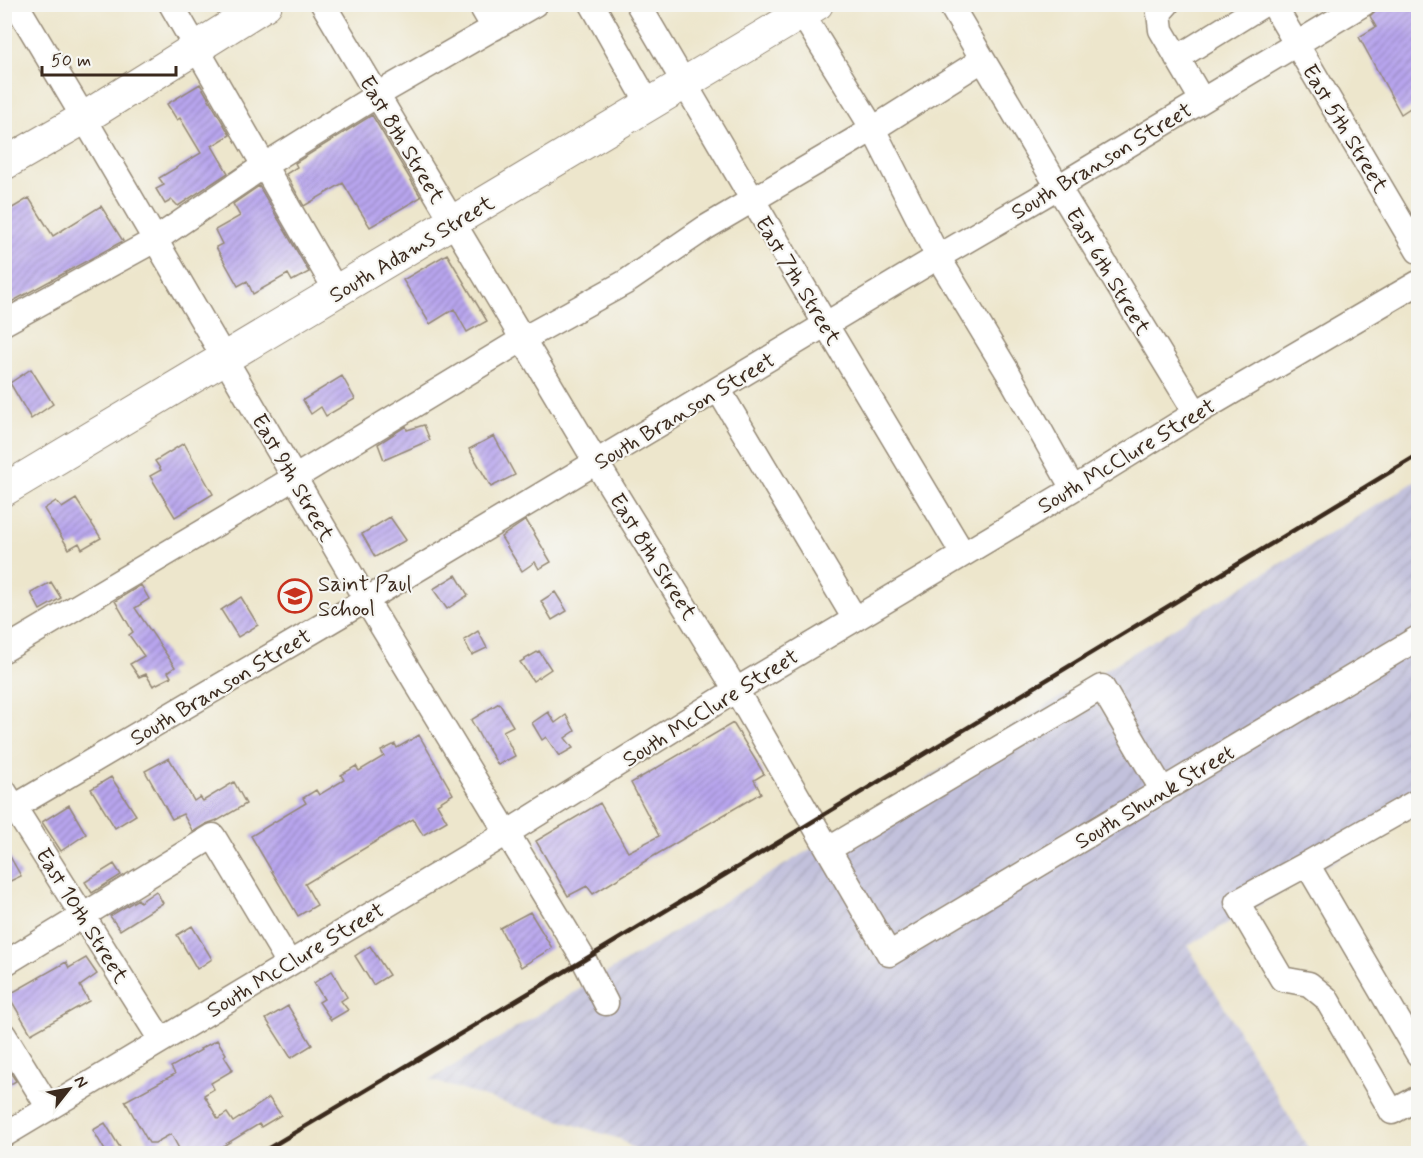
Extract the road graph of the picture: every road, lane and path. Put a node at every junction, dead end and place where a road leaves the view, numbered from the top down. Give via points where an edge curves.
1 (16, 4) edge
2 (171, 4) edge
3 (266, 4) edge
4 (323, 4) edge
5 (480, 4) edge
6 (535, 4) edge
7 (592, 4) edge
8 (638, 4) edge
9 (950, 4) edge
10 (1167, 4) edge
11 (1264, 4) edge
12 (1273, 4) edge
13 (1363, 4) edge
14 (805, 8) edge
15 (494, 28) junction
16 (1297, 44) junction
17 (197, 48) junction
18 (1177, 58) junction
19 (982, 60) junction
20 (684, 84) junction
21 (377, 95) junction
22 (1202, 100) junction
23 (649, 105) junction
24 (84, 118) junction
25 (873, 129) junction
26 (4, 164) edge
27 (265, 165) junction
28 (1058, 187) junction
29 (753, 201) junction
30 (453, 222) junction
31 (155, 240) junction
32 (1419, 251) edge
33 (938, 257) junction
34 (1419, 283) edge
35 (337, 292) junction
36 (4, 323) edge
37 (826, 325) junction
38 (523, 339) junction
39 (225, 359) junction
40 (718, 389) junction
41 (1196, 412) junction
42 (596, 462) junction
43 (294, 478) junction
44 (1073, 489) junction
45 (4, 490) edge
46 (963, 554) junction
47 (366, 600) junction
48 (855, 619) junction
49 (1419, 638) edge
50 (4, 650) edge
51 (736, 690) junction
52 (1163, 791) junction
53 (1419, 801) edge
54 (8, 804) edge
55 (507, 833) junction
56 (829, 849) junction
57 (1308, 864) junction
58 (83, 916) junction
59 (889, 954) joint
60 (289, 963) junction
61 (4, 964) edge
62 (606, 1003) dead end
63 (4, 1035) edge
64 (161, 1040) junction
65 (1419, 1054) edge
66 (1419, 1098) edge
67 (49, 1108) junction
68 (4, 1135) edge

1 - 24 street, East 9th Street
2 - 17 street
3 - 17 main road
4 - 21 street, East 8th Street
5 - 15 street
6 - 15 street
7 - 23 street
8 - 20 street, East 7th Street
9 - 19 street, East 6th Street
10 - 18 street via 1159,13 1161,30
11 - 18 street
12 - 16 street, East 5th Street
13 - 16 street, South Branson Street
14 - 20 main road, South Adams Street
14 - 25 street
15 - 21 street
16 - 22 street, South Branson Street
16 - 32 street, East 5th Street
17 - 24 main road
17 - 27 street
18 - 22 street
19 - 25 street
19 - 28 street, East 6th Street
20 - 23 main road, South Adams Street
20 - 29 street, East 7th Street
21 - 27 street
21 - 30 street, East 8th Street
22 - 28 street, South Branson Street
23 - 30 main road, South Adams Street
24 - 26 main road
24 - 31 street, East 9th Street
25 - 29 street
25 - 33 street
27 - 31 street
27 - 35 street
28 - 33 street, South Branson Street
28 - 41 street, East 6th Street
29 - 37 street, East 7th Street
29 - 38 street via 705,228 626,282
30 - 35 main road, South Adams Street
30 - 38 street, East 8th Street
31 - 36 street
31 - 39 street, East 9th Street
33 - 37 street, South Branson Street
33 - 44 street
34 - 41 street, South McClure Street
35 - 39 main road, South Adams Street
37 - 40 street, South Branson Street
37 - 46 street, East 7th Street
38 - 42 street, East 8th Street
38 - 43 street
39 - 43 street, East 9th Street
39 - 45 main road, South Adams Street
40 - 42 street, South Branson Street
40 - 48 street
41 - 44 street, South McClure Street
42 - 47 street, South Branson Street
42 - 51 street, East 8th Street
43 - 47 street, East 9th Street
43 - 50 street
44 - 46 street, South McClure Street
46 - 48 street, South McClure Street
47 - 54 street, South Branson Street
47 - 55 street, East 9th Street
48 - 51 street, South McClure Street
49 - 52 street, South Shunk Street
51 - 55 street, South McClure Street
51 - 56 street, East 8th Street
52 - 56 street via 1102,687
52 - 59 street, South Shunk Street
53 - 57 street
54 - 58 street, East 10th Street
55 - 60 street, South McClure Street
55 - 62 street, East 9th Street
56 - 59 street, East 8th Street
57 - 65 street
57 - 66 street via 1237,902 1282,979 1309,984 1326,998 1392,1112
58 - 60 street via 213,836
58 - 61 street
58 - 64 street, East 10th Street
60 - 64 street, South McClure Street
63 - 67 street
64 - 67 street, South McClure Street
67 - 68 street, South McClure Street

